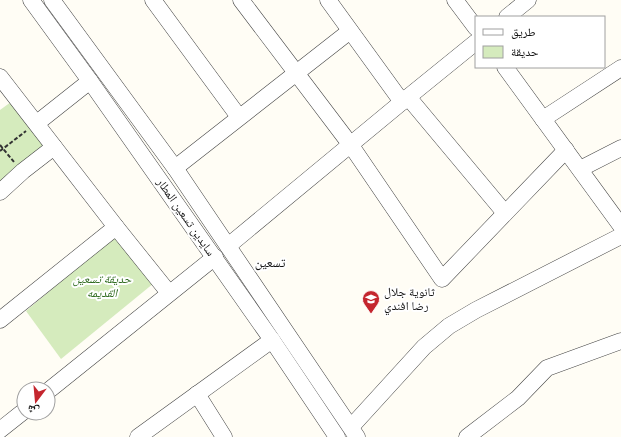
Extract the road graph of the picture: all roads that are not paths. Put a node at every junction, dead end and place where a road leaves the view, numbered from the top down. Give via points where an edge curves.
1 (32, 0) edge
2 (52, 0) edge
3 (153, 0) edge
4 (241, 0) edge
5 (328, 0) edge
6 (455, 0) edge
7 (528, 0) edge
8 (508, 16) edge
9 (475, 27) edge
10 (350, 31) junction
11 (475, 43) edge
12 (506, 68) edge
13 (621, 68) edge
14 (296, 73) junction
15 (0, 76) edge
16 (90, 81) junction
17 (5, 94) edge
18 (405, 99) junction
19 (239, 117) junction
20 (140, 119) junction
21 (543, 119) junction
22 (36, 123) junction
23 (125, 130) junction
24 (350, 144) junction
25 (54, 147) junction
26 (621, 148) edge
27 (566, 150) junction
28 (175, 168) junction
29 (580, 170) junction
30 (0, 192) edge
31 (505, 213) junction
32 (621, 226) edge
33 (116, 227) junction
34 (621, 236) edge
35 (228, 246) junction
36 (215, 257) junction
37 (169, 293) junction
38 (0, 320) edge
39 (272, 340) junction
40 (621, 341) edge
41 (56, 385) edge
42 (197, 394) junction
43 (16, 417) edge
44 (0, 430) edge
45 (354, 432) edge
46 (138, 437) edge
47 (224, 437) edge
48 (337, 437) edge
49 (466, 437) edge

1 - 16 street, سايدين تسعين المطار
2 - 20 street, سايدين تسعين المطار
3 - 19 street
4 - 14 street
5 - 10 street
6 - 9 street
7 - 8 street
10 - 14 street
10 - 18 street
11 - 18 street
12 - 21 street
13 - 21 street
14 - 19 street
14 - 24 street
15 - 17 street
16 - 22 street
16 - 23 street, سايدين تسعين المطار
17 - 22 street
18 - 24 street
18 - 31 street
19 - 28 street
20 - 23 street
20 - 28 street, سايدين تسعين المطار
21 - 27 street
22 - 25 street
23 - 36 street, سايدين تسعين المطار
24 - 31 street via 442,279
24 - 35 street
25 - 30 street
25 - 33 street
26 - 29 street
27 - 29 street
27 - 31 street
28 - 35 street, سايدين تسعين المطار
29 - 32 street
33 - 37 street
33 - 38 street
34 - 45 street via 449,326 424,347
35 - 45 street, سايدين تسعين المطار
36 - 37 street
36 - 39 street, سايدين تسعين المطار
37 - 41 street
39 - 42 street
39 - 48 street, سايدين تسعين المطار
40 - 49 street via 547,368 518,398
42 - 46 street
42 - 47 street
43 - 44 street

